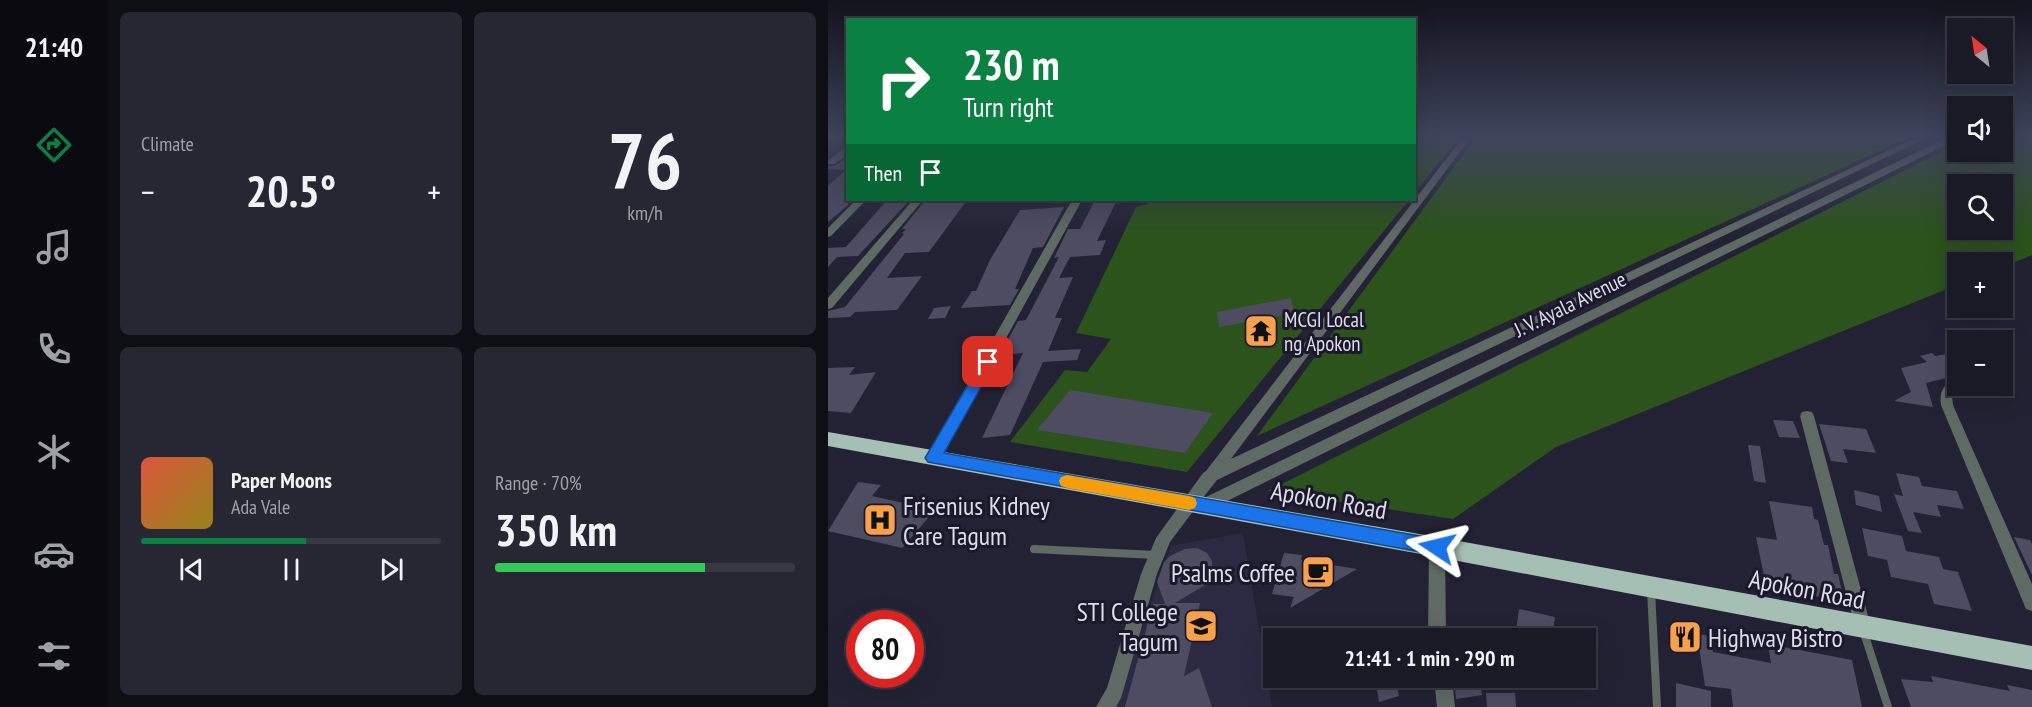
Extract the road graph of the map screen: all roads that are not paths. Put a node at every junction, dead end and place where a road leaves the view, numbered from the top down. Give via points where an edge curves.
1 (1442, 170) edge
2 (1888, 170) edge
3 (1853, 171) joint
4 (1870, 179) junction
5 (860, 201) edge
6 (917, 201) edge
7 (1076, 201) edge
8 (828, 234) edge
9 (1616, 283) junction
10 (1632, 295) junction
11 (828, 305) edge
12 (1947, 394) edge
13 (1807, 416) dead end
14 (828, 439) edge
15 (933, 458) junction
16 (1208, 477) junction
17 (1196, 504) junction
18 (1437, 547) junction
19 (1034, 549) dead end
20 (1155, 555) junction
21 (1650, 587) junction
22 (2032, 603) edge
23 (1863, 627) junction
24 (1437, 628) edge
25 (2032, 658) edge
26 (1444, 688) edge
27 (1105, 707) edge
28 (1446, 707) edge
29 (1657, 707) edge
30 (1888, 707) edge

1 - 16 street
2 - 4 street, J. V. Ayala Avenue
3 - 4 street
3 - 9 street, J. V. Ayala Avenue
4 - 10 street, J. V. Ayala Avenue
5 - 8 street
6 - 11 street
7 - 15 street
9 - 10 street
9 - 16 street, J. V. Ayala Avenue
10 - 17 street, J. V. Ayala Avenue
12 - 22 street via 1947,405
13 - 23 street
14 - 15 highway, Apokon Road
15 - 17 highway, Apokon Road
16 - 17 street
17 - 18 highway, Apokon Road
17 - 20 street via 1164,538
18 - 21 highway, Apokon Road
18 - 24 street
19 - 20 lane
20 - 27 street via 1115,692
21 - 23 highway, Apokon Road
21 - 29 lane
23 - 25 highway, Apokon Road
23 - 30 lane
26 - 28 street

